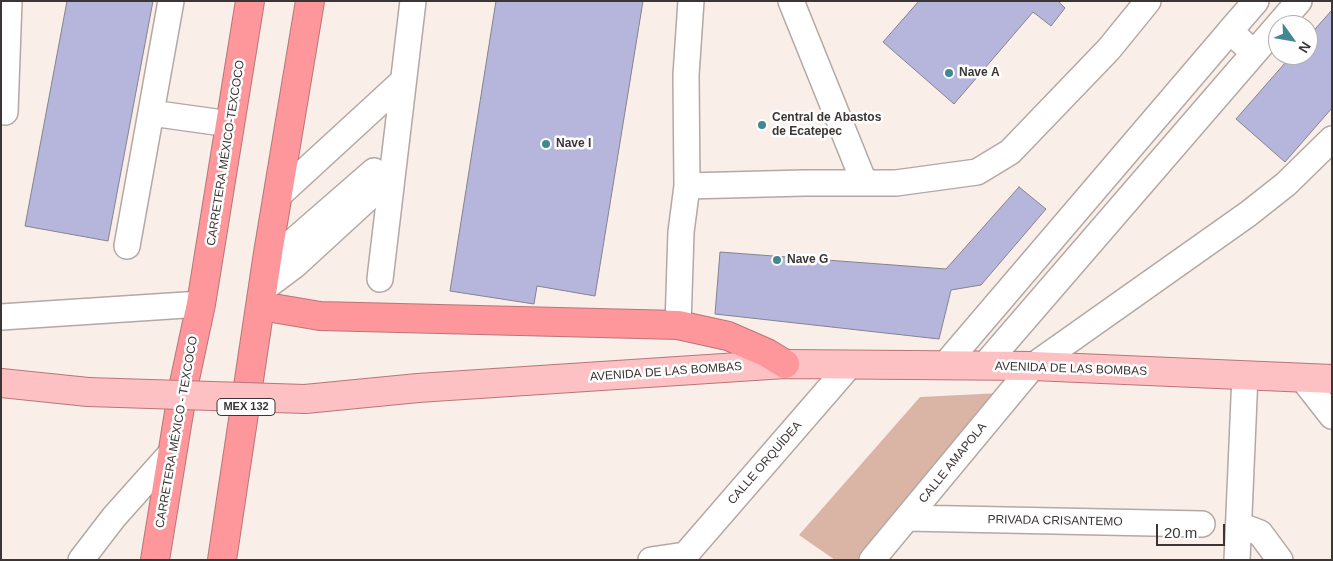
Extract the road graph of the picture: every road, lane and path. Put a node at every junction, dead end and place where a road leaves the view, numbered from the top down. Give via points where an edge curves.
1 (9, 1) edge
2 (171, 1) edge
3 (250, 1) edge
4 (310, 1) edge
5 (412, 1) edge
6 (691, 1) edge
7 (791, 1) edge
8 (1148, 1) edge
9 (1256, 1) edge
10 (1299, 1) edge
11 (1230, 31) junction
12 (1254, 52) junction
13 (402, 82) junction
14 (5, 112) dead end
15 (151, 113) junction
16 (230, 124) junction
17 (1332, 139) edge
18 (393, 165) junction
19 (864, 182) junction
20 (687, 186) junction
21 (279, 195) junction
22 (127, 246) dead end
23 (264, 278) junction
24 (380, 279) dead end
25 (201, 304) junction
26 (2, 312) edge
27 (678, 325) junction
28 (785, 364) junction
29 (849, 366) junction
30 (944, 366) junction
31 (984, 366) junction
32 (1032, 366) junction
33 (1245, 375) junction
34 (1303, 379) junction
35 (1332, 379) edge
36 (1, 383) edge
37 (1332, 416) edge
38 (173, 451) junction
39 (907, 518) junction
40 (1202, 524) dead end
41 (1239, 524) junction
42 (683, 557) edge
43 (81, 560) edge
44 (156, 560) edge
45 (222, 560) edge
46 (651, 560) edge
47 (872, 560) edge
48 (1238, 560) edge
49 (1280, 560) edge

1 - 14 street
2 - 15 street
3 - 16 highway, CARRETERA MÉXICO-TEXCOCO
4 - 21 highway, MEX 132
5 - 13 street
6 - 20 street via 686,75
7 - 19 street
8 - 19 street via 1109,49 1010,152 977,172 896,183
9 - 11 street
10 - 12 street
11 - 12 street
11 - 30 street
12 - 31 street
13 - 18 street
13 - 21 street
15 - 16 street
15 - 22 street
16 - 25 highway, CARRETERA MÉXICO-TEXCOCO
17 - 32 street, CALLE AMAPOLA via 1286,184 1248,214
18 - 23 street via 295,265
18 - 24 street
19 - 20 street
20 - 27 street via 681,232
21 - 23 highway, MEX 132
23 - 27 highway via 320,316
23 - 45 highway, MEX 132
25 - 26 street
25 - 38 highway, CARRETERA MÉXICO - TEXCOCO
27 - 28 highway via 728,336
28 - 29 main road, AVENIDA DE LAS BOMBAS
28 - 36 main road, AVENIDA DE LAS BOMBAS, bridge via 418,388 305,399 88,392
29 - 30 main road, AVENIDA DE LAS BOMBAS
29 - 42 street, CALLE ORQUÍDEA
30 - 31 main road, AVENIDA DE LAS BOMBAS
31 - 32 main road, AVENIDA DE LAS BOMBAS
32 - 33 main road, AVENIDA DE LAS BOMBAS
32 - 39 street, CALLE AMAPOLA
33 - 34 main road, AVENIDA DE LAS BOMBAS
33 - 41 street
34 - 35 main road, AVENIDA DE LAS BOMBAS
34 - 37 street
38 - 43 street
38 - 44 highway, CARRETERA MÉXICO - TEXCOCO
39 - 40 street, PRIVADA CRISANTEMO
39 - 47 street, CALLE AMAPOLA
41 - 48 street
41 - 49 street via 1260,534
42 - 46 street

